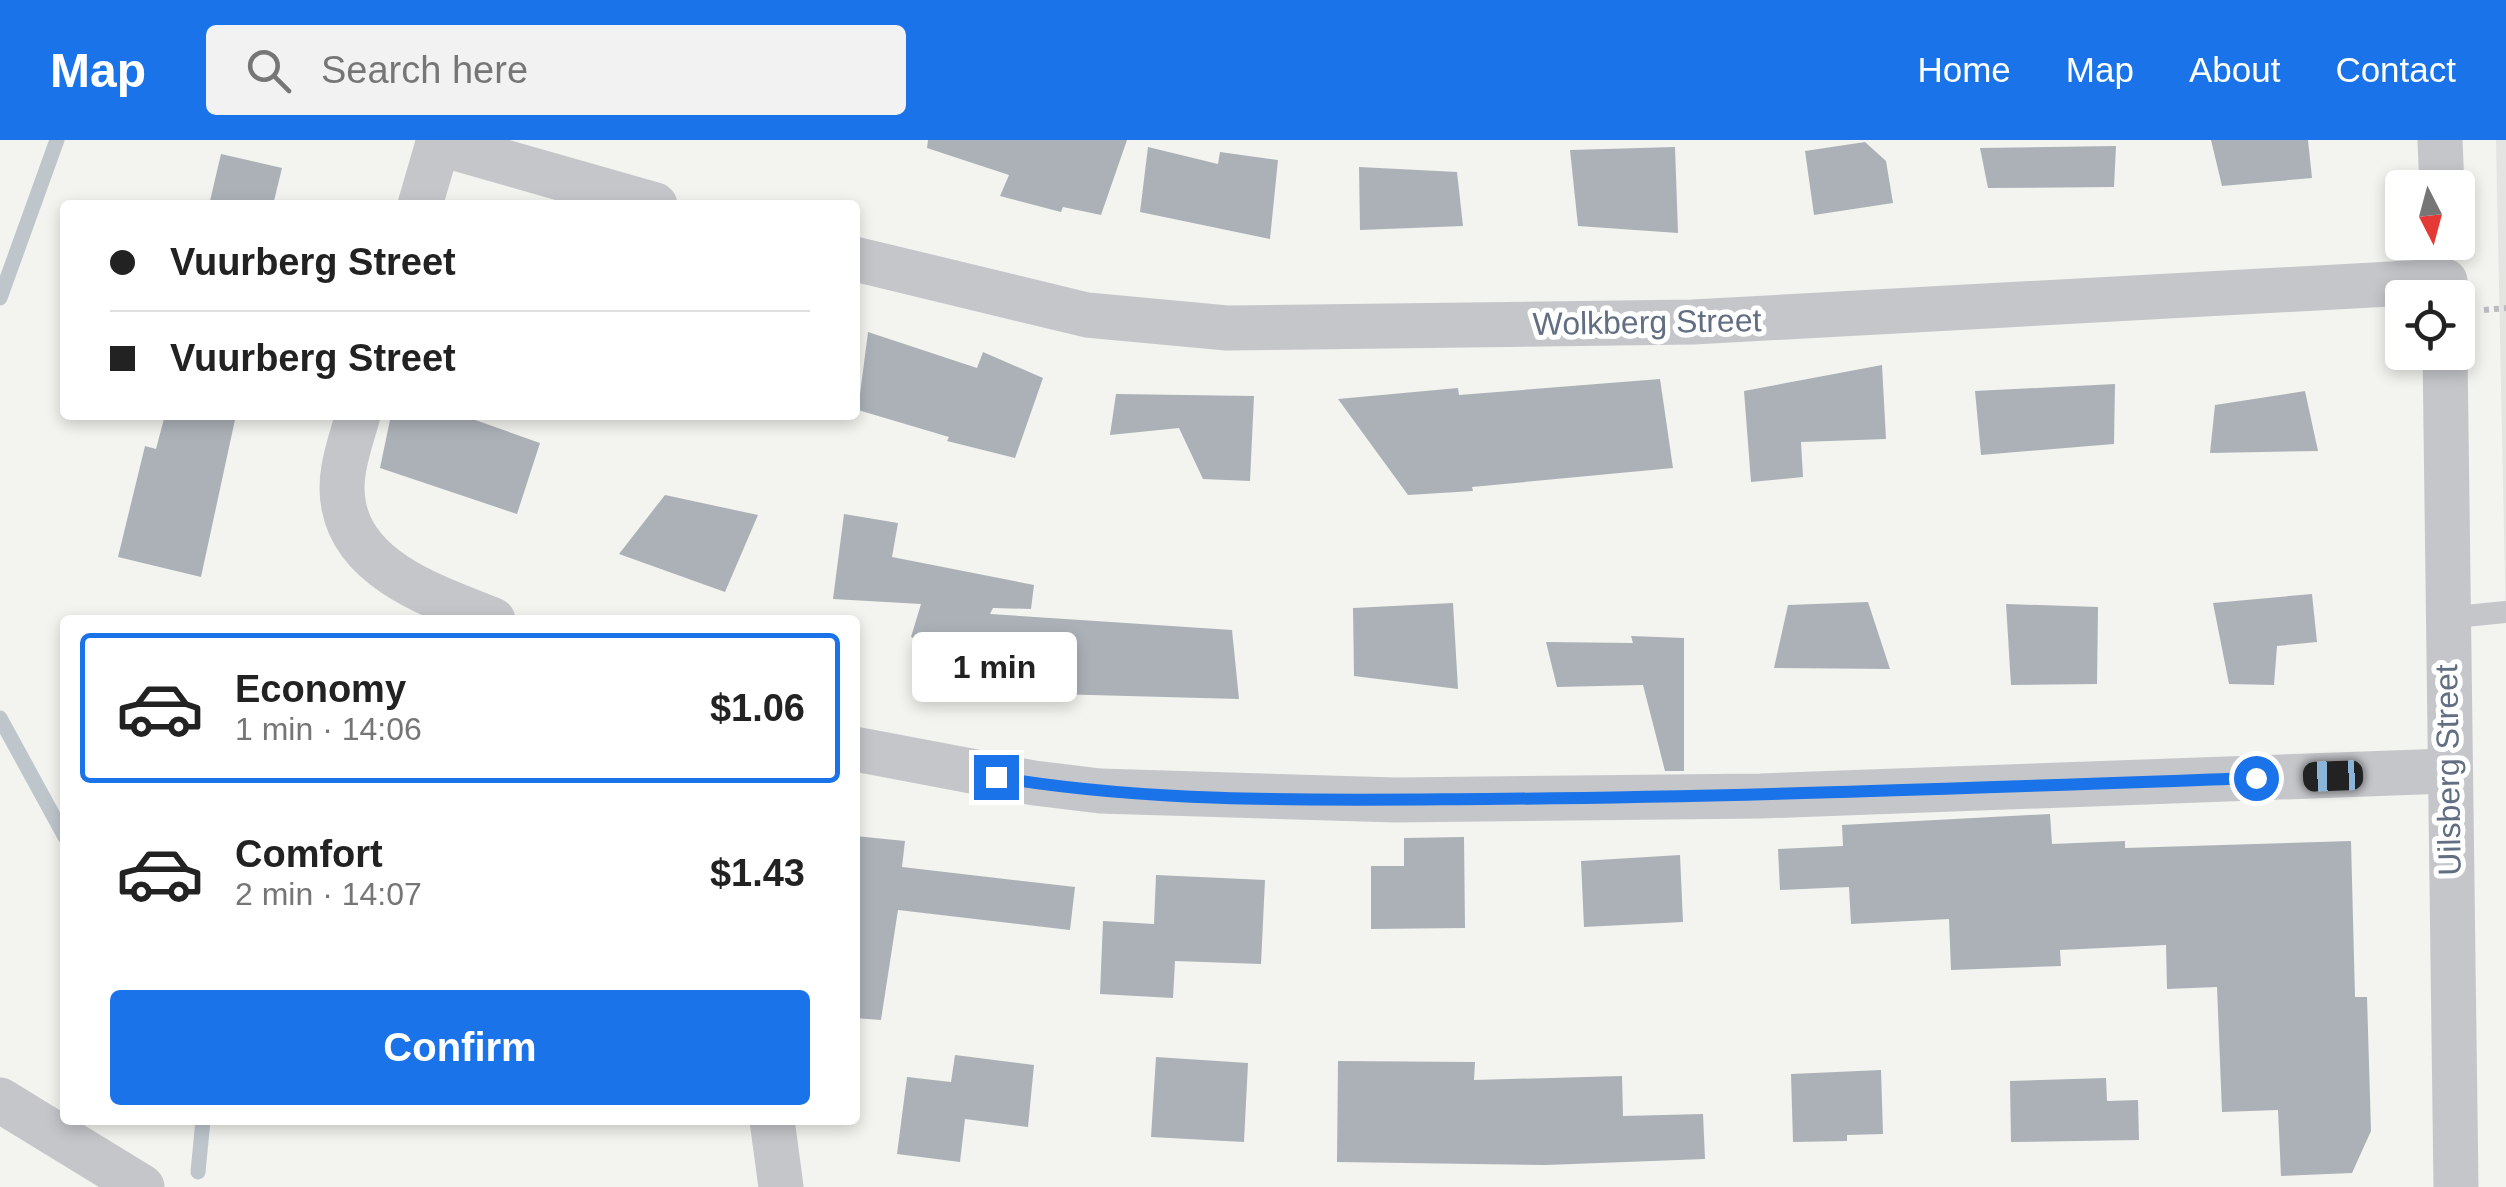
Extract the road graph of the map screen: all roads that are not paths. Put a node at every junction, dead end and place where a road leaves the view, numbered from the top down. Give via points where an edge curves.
1 (2440, 140) edge
2 (439, 142) edge
3 (2441, 170) edge
4 (422, 200) edge
5 (637, 200) edge
6 (860, 260) edge
7 (2445, 274) edge
8 (2445, 370) edge
9 (357, 420) edge
10 (2506, 612) edge
11 (482, 615) edge
12 (2445, 618) junction
13 (860, 750) edge
14 (2447, 772) junction
15 (0, 1100) edge
16 (773, 1125) edge
17 (142, 1187) edge
18 (781, 1187) edge
19 (2456, 1187) edge

1 - 3 street
2 - 4 street
2 - 5 street
6 - 7 street, Wolkberg Street via 1086,315 1227,328 1712,321
8 - 12 street, Uilsberg Street
9 - 11 street via 342,479 344,508 357,538 400,578
10 - 12 lane
12 - 14 street, Uilsberg Street
13 - 14 street via 1100,791 1396,800 1760,796
14 - 19 street, Uilsberg Street
15 - 17 street
16 - 18 street

